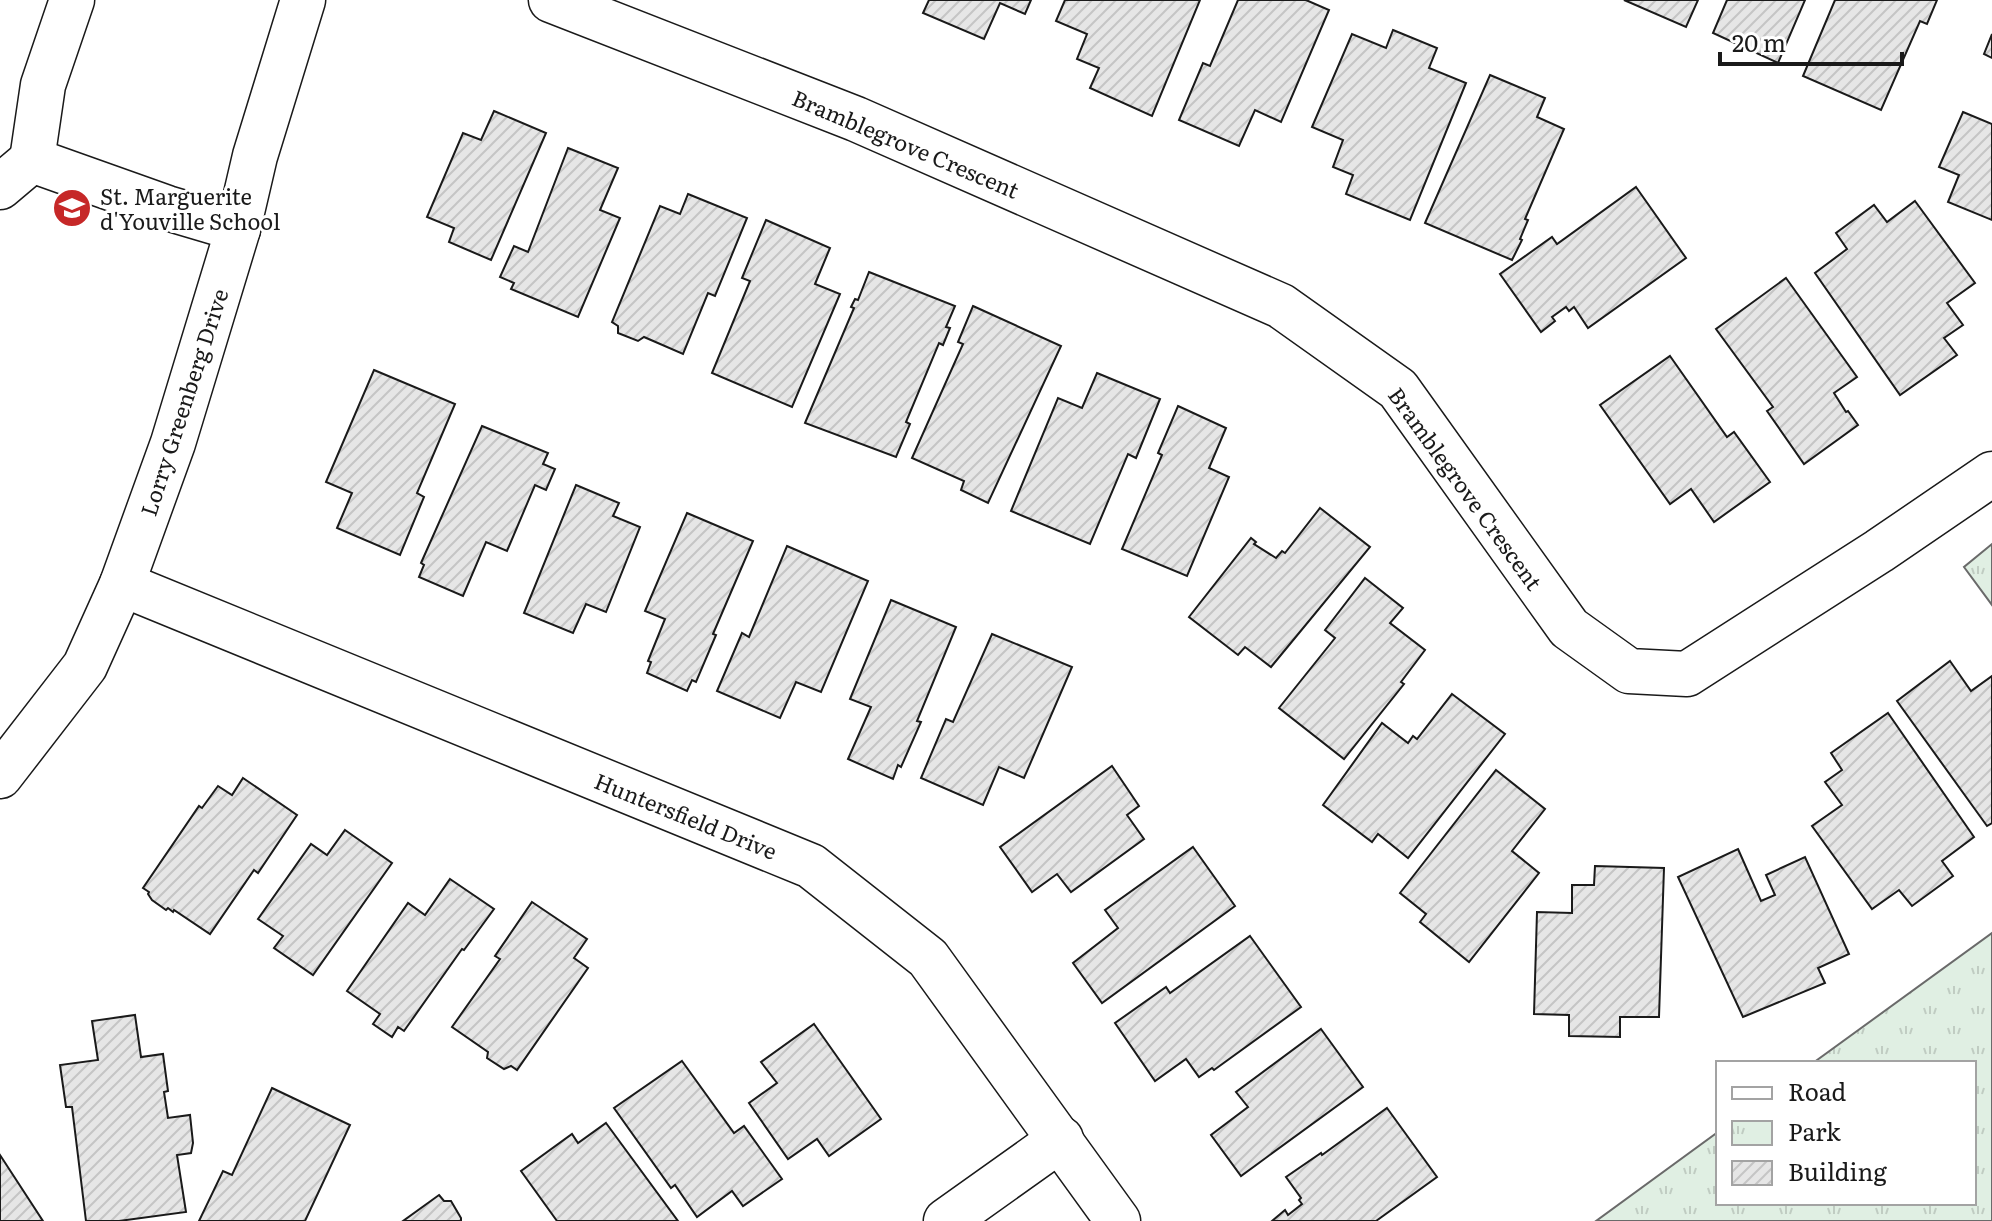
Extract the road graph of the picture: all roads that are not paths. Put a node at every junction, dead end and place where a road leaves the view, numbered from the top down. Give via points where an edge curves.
1 (72, 0) edge
2 (303, 0) edge
3 (551, 0) edge
4 (16, 174) edge
5 (238, 229) junction
6 (1992, 474) edge
7 (122, 584) junction
8 (0, 776) edge
9 (1061, 1139) junction
10 (946, 1221) edge
11 (1118, 1221) edge

1 - 4 street
2 - 5 street, Lorry Greenberg Drive
3 - 6 street, Bramblegrove Crescent via 856,119 1281,306 1398,389 1569,628 1629,671 1687,674
4 - 5 street
5 - 7 street, Lorry Greenberg Drive via 173,443
7 - 8 street, Lorry Greenberg Drive via 85,666
7 - 9 street, Huntersfield Drive via 811,866 928,958
9 - 10 street
9 - 11 street, Huntersfield Drive

